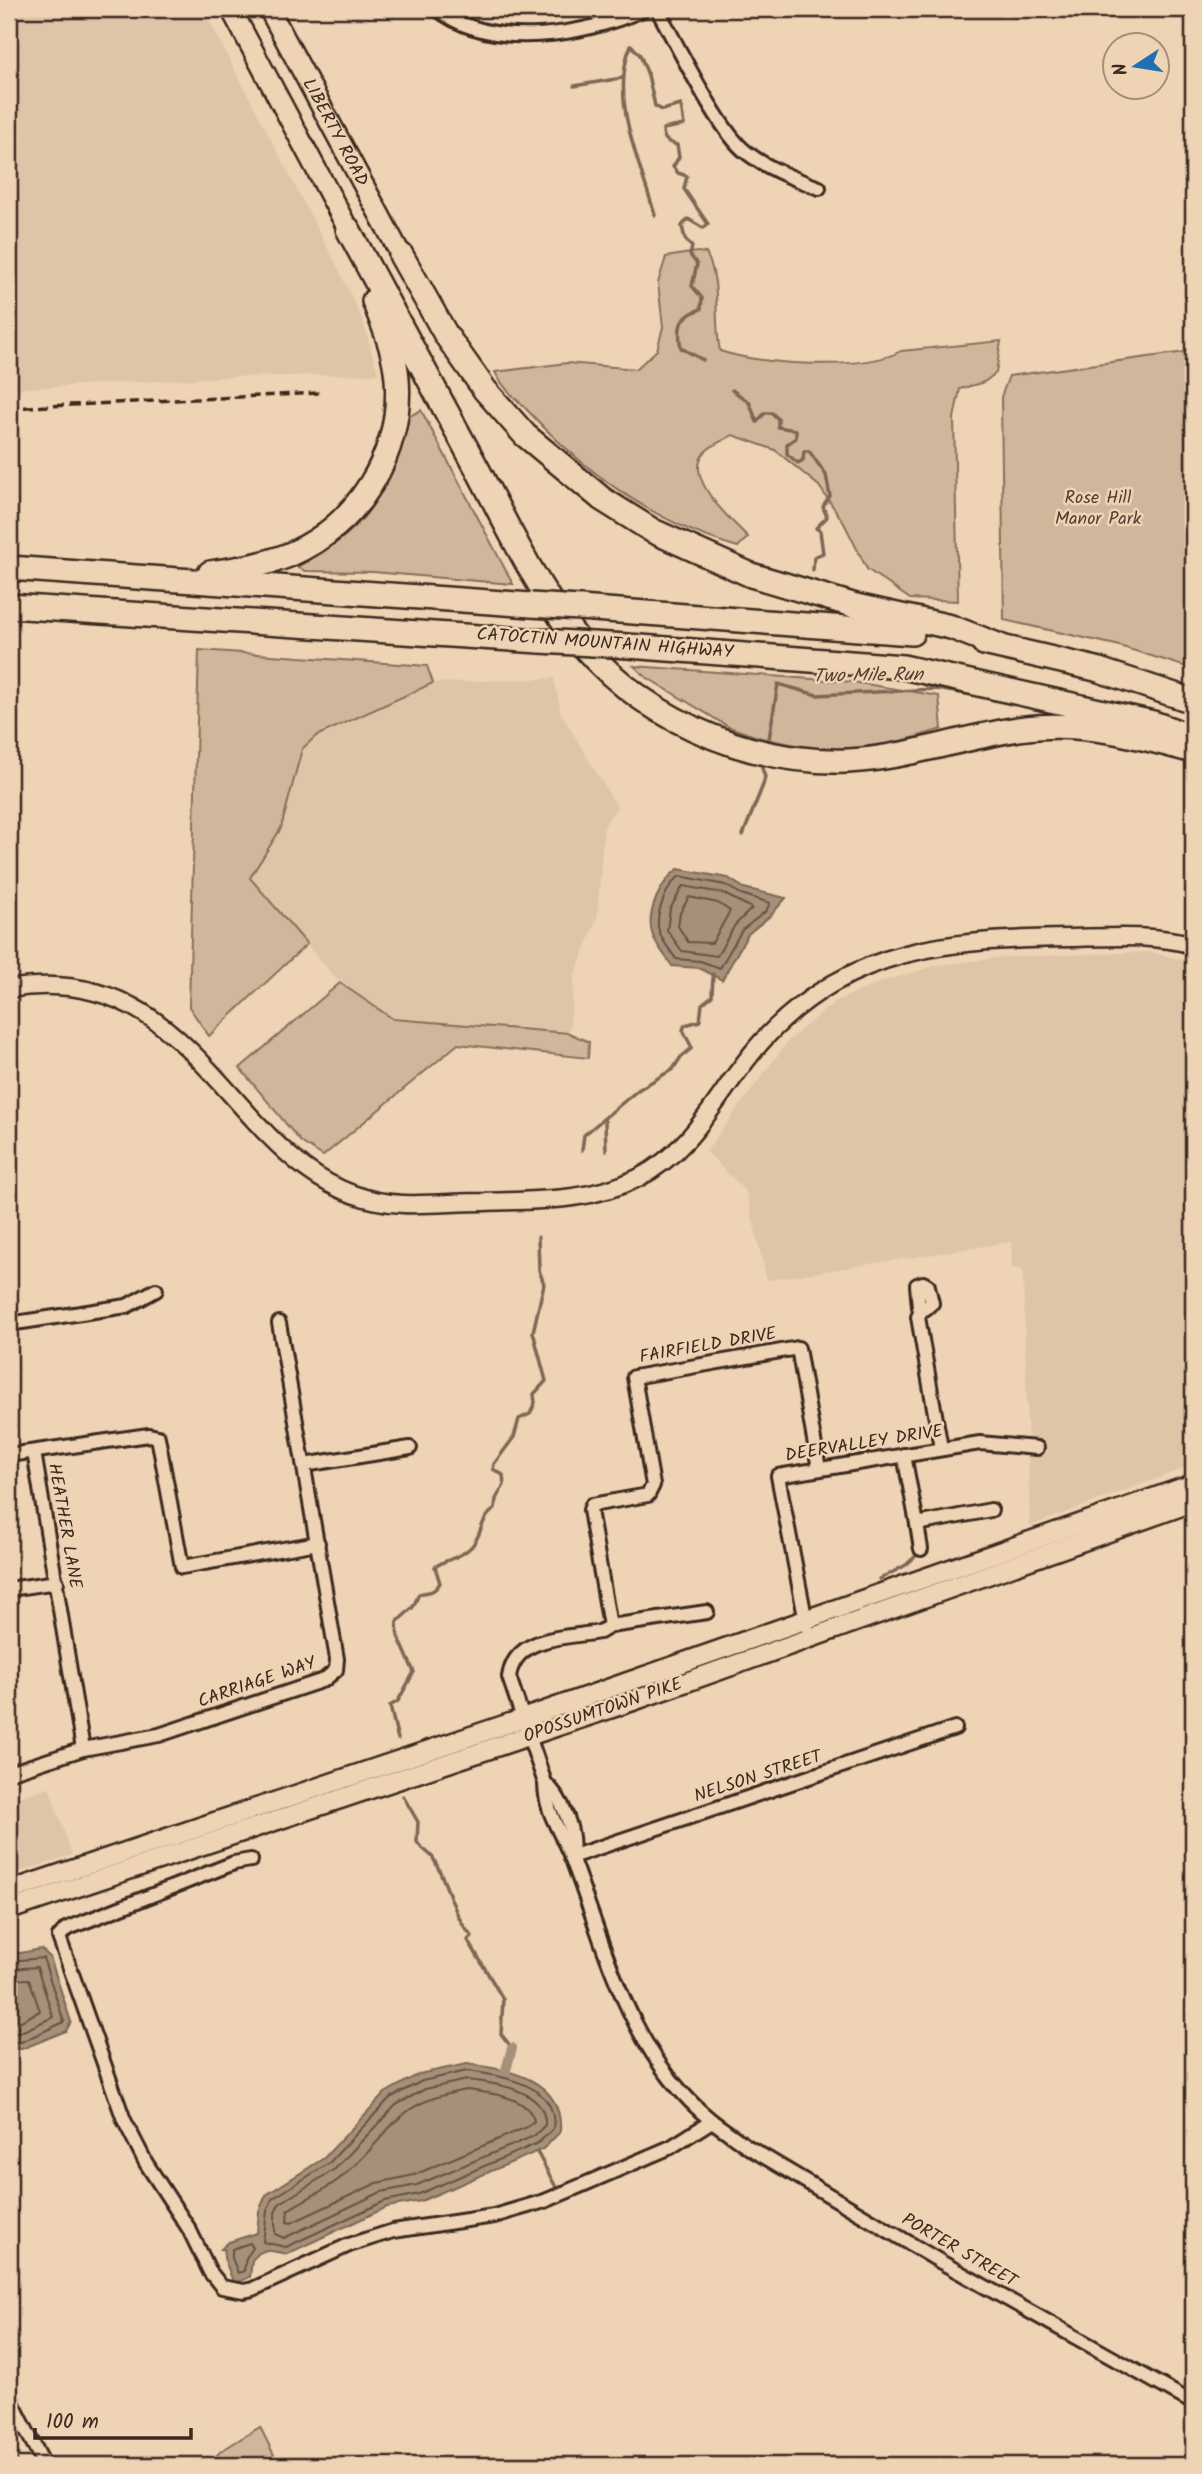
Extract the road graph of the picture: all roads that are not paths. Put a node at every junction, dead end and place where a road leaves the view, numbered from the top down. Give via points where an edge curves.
1 (231, 9) edge
2 (269, 9) edge
3 (437, 9) edge
4 (645, 9) edge
5 (657, 9) edge
6 (819, 188) dead end
7 (348, 229) junction
8 (401, 255) joint
9 (9, 568) edge
10 (169, 579) junction
11 (9, 606) edge
12 (1000, 646) junction
13 (1193, 701) edge
14 (1193, 737) edge
15 (1193, 751) edge
16 (1193, 945) edge
17 (9, 989) edge
18 (156, 1290) dead end
19 (922, 1309) dead end
20 (9, 1324) edge
21 (279, 1324) dead end
22 (410, 1448) dead end
23 (941, 1448) junction
24 (1037, 1448) dead end
25 (34, 1452) junction
26 (9, 1455) edge
27 (904, 1455) junction
28 (304, 1465) junction
29 (819, 1469) junction
30 (1193, 1484) edge
31 (1193, 1502) edge
32 (990, 1510) dead end
33 (917, 1524) junction
34 (318, 1543) junction
35 (921, 1549) dead end
36 (57, 1582) junction
37 (9, 1589) edge
38 (707, 1612) dead end
39 (610, 1626) junction
40 (808, 1630) junction
41 (522, 1719) junction
42 (955, 1728) dead end
43 (527, 1737) junction
44 (83, 1749) junction
45 (9, 1773) edge
46 (571, 1857) junction
47 (251, 1860) dead end
48 (9, 1891) edge
49 (51, 1896) junction
50 (9, 1910) edge
51 (9, 1922) edge
52 (712, 2121) junction
53 (9, 2396) edge
54 (1193, 2403) edge
55 (44, 2465) edge

1 - 7 main road, LIBERTY ROAD
2 - 8 main road, LIBERTY ROAD
3 - 4 street via 479,30 521,36
5 - 6 street via 725,127 744,150 778,173
7 - 10 highway via 397,376 393,434 379,471 356,506 308,545 269,561
7 - 15 highway via 557,612 604,668 664,713 730,744 802,759 882,758 979,736 1052,726 1104,730
8 - 12 highway via 446,335 485,390 548,457 611,505 681,545 751,575 869,610 951,626
9 - 10 highway, CATOCTIN MOUNTAIN HIGHWAY
10 - 12 highway, CATOCTIN MOUNTAIN HIGHWAY, bridge via 844,626
11 - 14 highway, CATOCTIN MOUNTAIN HIGHWAY, bridge via 903,667 1153,723
12 - 13 highway via 1096,669
16 - 17 street via 1140,937 986,940 932,946 880,961 827,987 776,1027 695,1133 661,1165 605,1191 551,1200 402,1204 345,1190 291,1159 200,1058 150,1017 80,990
18 - 20 street via 127,1306
19 - 23 street via 918,1317
21 - 28 street, CARRIAGE WAY
22 - 28 street
23 - 24 street, DEERVALLEY DRIVE via 980,1443
23 - 27 street, DEERVALLEY DRIVE
25 - 26 street
25 - 34 street, HEATHER LANE via 158,1437 182,1567
25 - 36 street, HEATHER LANE
27 - 29 street, DEERVALLEY DRIVE
27 - 33 street
28 - 34 street, CARRIAGE WAY
29 - 39 street, FAIRFIELD DRIVE via 798,1348 634,1377 653,1485 648,1495 592,1505 590,1510
29 - 40 street, DEERVALLEY DRIVE via 778,1476
30 - 40 main road, OPOSSUMTOWN PIKE
31 - 40 main road, OPOSSUMTOWN PIKE
32 - 33 street
33 - 35 street
34 - 44 street, CARRIAGE WAY via 337,1659 333,1675 159,1735
36 - 37 street
36 - 44 street, HEATHER LANE
38 - 39 street
39 - 41 street via 600,1632 541,1642 519,1653 511,1662 509,1677
40 - 41 main road, OPOSSUMTOWN PIKE
40 - 43 main road, OPOSSUMTOWN PIKE
41 - 43 street
41 - 48 main road, OPOSSUMTOWN PIKE
42 - 46 street, NELSON STREET
43 - 46 street, PORTER STREET via 545,1783 556,1792 566,1818 574,1846
43 - 49 main road, OPOSSUMTOWN PIKE
44 - 45 street, CARRIAGE WAY
46 - 52 street, PORTER STREET via 633,2024 678,2089
47 - 52 street via 66,1929 59,1937 135,2143 222,2287 253,2289 349,2245 393,2231 494,2216 545,2201 671,2147
49 - 50 main road, OPOSSUMTOWN PIKE
49 - 51 main road
52 - 54 street, PORTER STREET via 941,2262
53 - 55 street

